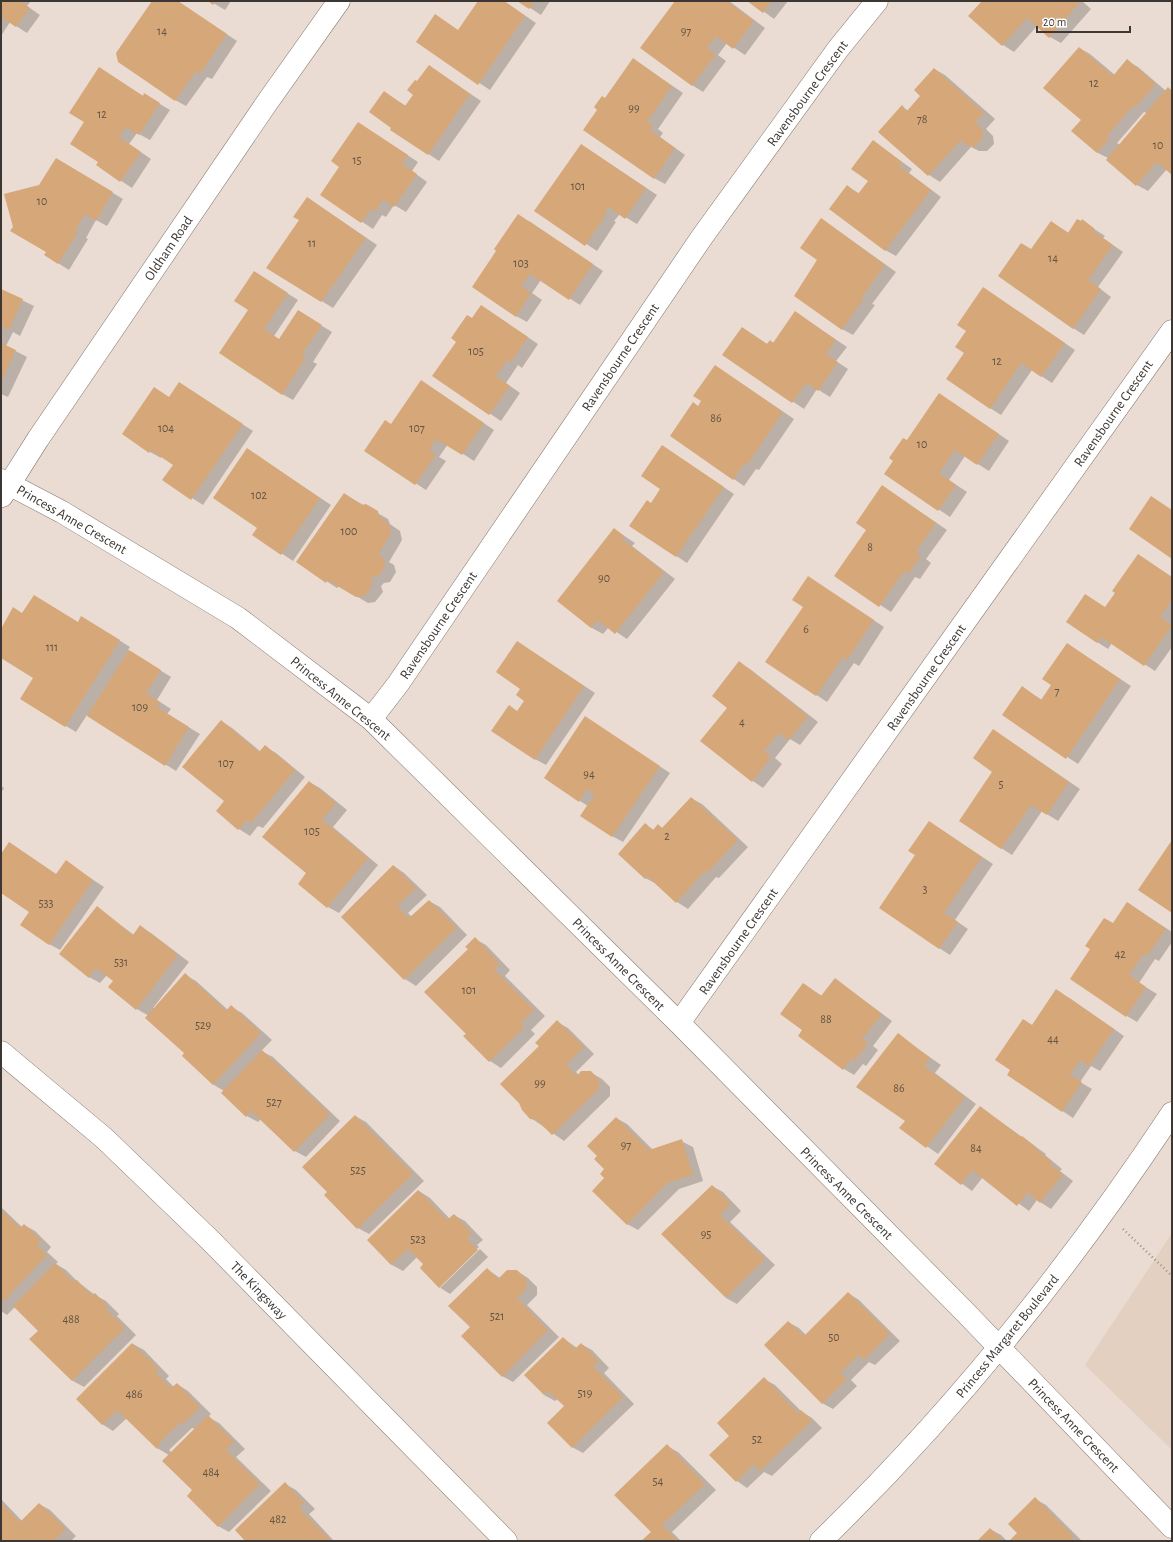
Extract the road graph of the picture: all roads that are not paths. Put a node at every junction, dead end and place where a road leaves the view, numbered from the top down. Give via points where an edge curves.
1 (339, 1) edge
2 (877, 1) edge
3 (1172, 330) edge
4 (4, 487) edge
5 (371, 719) junction
6 (679, 1023) junction
7 (1, 1052) edge
8 (1172, 1113) edge
9 (999, 1348) junction
10 (1172, 1527) edge
11 (506, 1541) edge
12 (821, 1541) edge

1 - 4 street, Oldham Road
2 - 5 street, Ravensbourne Crescent via 838,49 702,237 398,684
3 - 6 street, Ravensbourne Crescent
4 - 5 street, Princess Anne Crescent via 62,512 238,618
5 - 6 street, Princess Anne Crescent
6 - 9 street, Princess Anne Crescent
7 - 11 street, The Kingsway via 104,1138 210,1240
8 - 9 street, Princess Margaret Boulevard via 1105,1212
9 - 10 street, Princess Anne Crescent
9 - 12 street, Princess Margaret Boulevard via 915,1446

